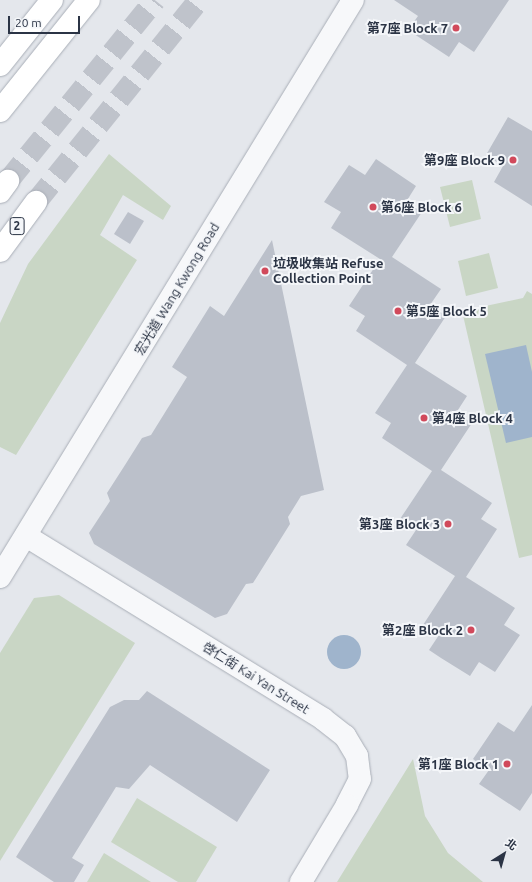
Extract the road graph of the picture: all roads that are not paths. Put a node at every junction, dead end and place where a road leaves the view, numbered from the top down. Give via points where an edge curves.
1 (52, 0) edge
2 (89, 0) edge
3 (352, 0) edge
4 (0, 64) edge
5 (0, 111) edge
6 (36, 202) tunnel mouth
7 (0, 251) edge
8 (26, 536) junction
9 (0, 577) edge
10 (301, 882) edge

1 - 4 main road
2 - 5 main road
3 - 8 street, 宏光道 Wang Kwong Road
6 - 7 main road, 2
8 - 9 street, 宏光道 Wang Kwong Road
8 - 10 street, 啓仁街 Kai Yan Street via 322,719 345,736 357,756 360,778 347,805

